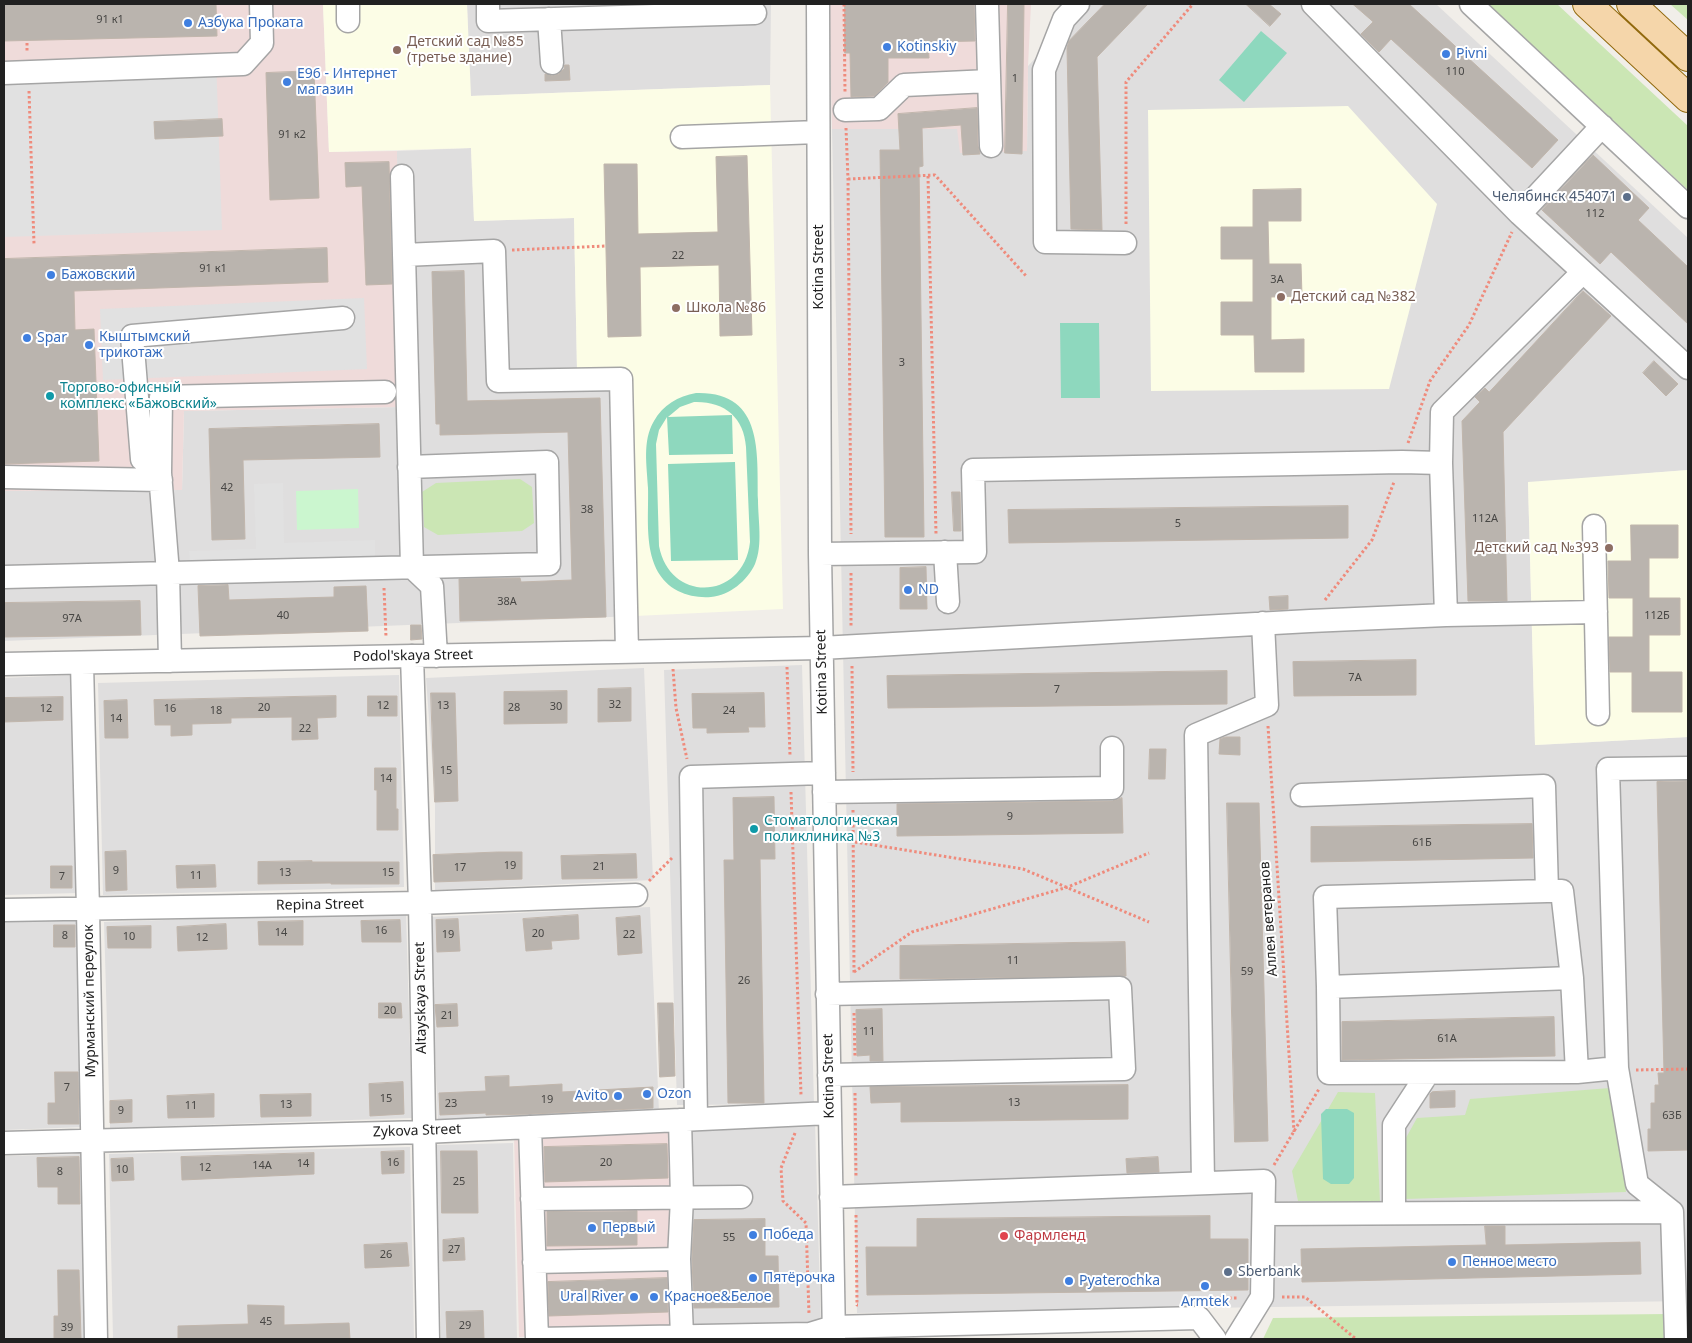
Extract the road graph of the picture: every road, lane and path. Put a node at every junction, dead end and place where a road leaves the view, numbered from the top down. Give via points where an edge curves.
1 (261, 4) edge
2 (488, 4) edge
3 (818, 4) edge
4 (844, 4) edge
5 (988, 4) edge
6 (1078, 4) edge
7 (1192, 4) edge
8 (1313, 4) edge
9 (1472, 4) edge
10 (1587, 4) edge
11 (1631, 4) edge
12 (755, 13) dead end
13 (549, 19) junction
14 (27, 43) dead end
15 (1688, 57) edge
16 (552, 63) dead end
17 (28, 73) junction
18 (4, 74) edge
19 (989, 81) junction
20 (1688, 98) edge
21 (845, 110) junction
22 (1602, 126) junction
23 (818, 132) junction
24 (682, 137) dead end
25 (991, 146) dead end
26 (402, 176) dead end
27 (928, 176) junction
28 (848, 179) junction
29 (1688, 207) edge
30 (1520, 214) junction
31 (1126, 243) joint
32 (34, 244) dead end
33 (606, 246) dead end
34 (494, 251) junction
35 (404, 256) junction
36 (1583, 272) junction
37 (1027, 277) dead end
38 (343, 318) dead end
39 (1688, 368) edge
40 (385, 392) dead end
41 (1402, 462) junction
42 (1441, 463) junction
43 (409, 467) junction
44 (160, 476) junction
45 (4, 477) edge
46 (1594, 526) dead end
47 (941, 552) junction
48 (820, 554) junction
49 (851, 554) junction
50 (412, 567) junction
51 (384, 568) junction
52 (168, 573) junction
53 (4, 577) edge
54 (948, 602) dead end
55 (1596, 612) junction
56 (1446, 615) junction
57 (1310, 621) junction
58 (1263, 623) junction
59 (386, 642) dead end
60 (851, 646) junction
61 (821, 648) junction
62 (786, 649) junction
63 (672, 651) junction
64 (627, 652) junction
65 (412, 656) junction
66 (436, 656) junction
67 (170, 661) junction
68 (82, 663) junction
69 (4, 664) edge
70 (1266, 705) junction
71 (1598, 714) dead end
72 (1112, 748) dead end
73 (1688, 768) edge
74 (791, 774) junction
75 (691, 777) junction
76 (824, 783) junction
77 (853, 792) junction
78 (1302, 795) dead end
79 (854, 842) dead end
80 (692, 852) junction
81 (1149, 853) dead end
82 (1068, 888) junction
83 (1547, 891) junction
84 (636, 895) joint
85 (420, 903) junction
86 (4, 910) edge
87 (88, 910) junction
88 (1149, 922) dead end
89 (1572, 978) junction
90 (854, 982) junction
91 (1328, 987) junction
92 (828, 994) junction
93 (1617, 1069) junction
94 (1688, 1069) edge
95 (1577, 1072) junction
96 (1329, 1073) junction
97 (1428, 1073) junction
98 (829, 1075) junction
99 (855, 1075) junction
100 (830, 1113) junction
101 (802, 1114) junction
102 (688, 1119) junction
103 (530, 1127) junction
104 (424, 1132) junction
105 (1294, 1132) junction
106 (93, 1141) junction
107 (4, 1143) edge
108 (1264, 1181) junction
109 (1202, 1183) junction
110 (741, 1196) dead end
111 (856, 1196) junction
112 (831, 1197) junction
113 (682, 1198) junction
114 (532, 1200) junction
115 (1672, 1212) junction
116 (1394, 1213) junction
117 (1264, 1214) junction
118 (679, 1259) junction
119 (534, 1262) junction
120 (1262, 1297) junction
121 (856, 1305) dead end
122 (1680, 1328) edge
123 (834, 1333) edge
124 (810, 1334) junction
125 (682, 1336) junction
126 (96, 1339) edge
127 (428, 1339) edge
128 (1215, 1339) edge
129 (1236, 1339) edge
130 (1356, 1339) edge

1 - 17 street via 262,43 242,64
2 - 13 street via 488,21
3 - 23 street, Kotina Street
4 - 21 path
5 - 19 street
6 - 31 street via 1064,19 1044,70 1045,242
7 - 31 path via 1126,82
8 - 30 street
9 - 22 street
10 - 20 main road
11 - 15 main road
12 - 13 street
13 - 16 street
14 - 17 path
17 - 18 street
17 - 32 path
19 - 21 street via 904,85 879,109
19 - 25 street
21 - 28 path
22 - 29 street
22 - 30 street
23 - 24 street
23 - 48 street, Kotina Street
26 - 35 street
27 - 28 path
27 - 37 path via 935,175
27 - 47 path
28 - 49 path
30 - 36 street
30 - 41 path via 1469,325 1430,381
33 - 34 path
34 - 35 street
34 - 64 street via 498,380 621,379
35 - 43 street
36 - 39 street
36 - 42 street via 1442,412
38 - 44 street via 132,336 142,459
40 - 44 street via 161,397
41 - 42 street
41 - 47 street via 973,470 975,552
41 - 57 path via 1372,540
42 - 56 street
43 - 50 street
43 - 50 street via 547,462 549,564
44 - 45 street
44 - 52 street
46 - 55 street
47 - 49 street
47 - 54 street
48 - 49 street
48 - 61 street, Kotina Street
49 - 60 path
50 - 51 street
50 - 66 street via 432,586
51 - 52 street
51 - 59 path
52 - 53 street
52 - 67 street
55 - 56 street, Podol'skaya Street
55 - 71 street
56 - 57 street, Podol'skaya Street
57 - 58 street, Podol'skaya Street
58 - 60 street, Podol'skaya Street
58 - 70 street
60 - 61 street, Podol'skaya Street
60 - 77 path
61 - 62 street, Podol'skaya Street
61 - 76 street, Kotina Street
62 - 63 street, Podol'skaya Street
62 - 74 path
63 - 64 street, Podol'skaya Street
63 - 75 path via 676,708
64 - 66 street, Podol'skaya Street
65 - 66 street, Podol'skaya Street
65 - 67 street, Podol'skaya Street
65 - 85 street, Altayskaya Street
67 - 68 street, Podol'skaya Street
68 - 69 street, Podol'skaya Street
68 - 87 street, Мурманский переулок
70 - 105 path, Аллея ветеранов
70 - 109 street via 1196,735
72 - 77 street via 1112,788
73 - 93 street via 1608,769
74 - 75 street
74 - 76 street
74 - 101 path
75 - 80 street
76 - 77 street
76 - 92 street, Kotina Street
77 - 90 path
78 - 83 street via 1544,786
79 - 82 path via 1023,868
80 - 84 path via 675,854
80 - 102 street
81 - 82 path
82 - 88 path
82 - 90 path via 912,932
83 - 89 street via 1562,891
83 - 91 street via 1325,897
84 - 85 street, Repina Street
85 - 87 street, Repina Street
85 - 104 street, Altayskaya Street
86 - 87 street, Repina Street
87 - 106 street, Мурманский переулок
89 - 91 street
89 - 95 street
90 - 92 street
90 - 99 path
90 - 99 street via 1120,988 1124,1069
91 - 96 street
92 - 98 street, Kotina Street
93 - 94 path
93 - 95 street
93 - 115 street via 1637,1184
95 - 97 street
96 - 97 street
96 - 105 path
97 - 116 street via 1394,1125
98 - 99 street
98 - 100 street, Kotina Street
99 - 111 path
100 - 101 street, Zykova Street
100 - 112 street, Kotina Street
101 - 102 street, Zykova Street
101 - 124 path via 781,1168 783,1201 806,1222
102 - 103 street, Zykova Street
102 - 113 street
103 - 104 street, Zykova Street
103 - 114 street
104 - 106 street, Zykova Street
104 - 127 street, Altayskaya Street
105 - 108 path
106 - 107 street, Zykova Street
106 - 126 street, Мурманский переулок
108 - 109 street
108 - 117 street
109 - 111 street
110 - 113 street
111 - 112 street
111 - 121 path
112 - 123 street, Kotina Street
113 - 114 street
113 - 118 street
114 - 119 street
115 - 116 street
115 - 122 street
116 - 117 street
117 - 120 street
118 - 119 street
118 - 125 street
119 - 125 street via 537,1339
120 - 129 street
120 - 130 path via 1305,1297
123 - 124 street
123 - 128 street via 1199,1318
124 - 125 street

